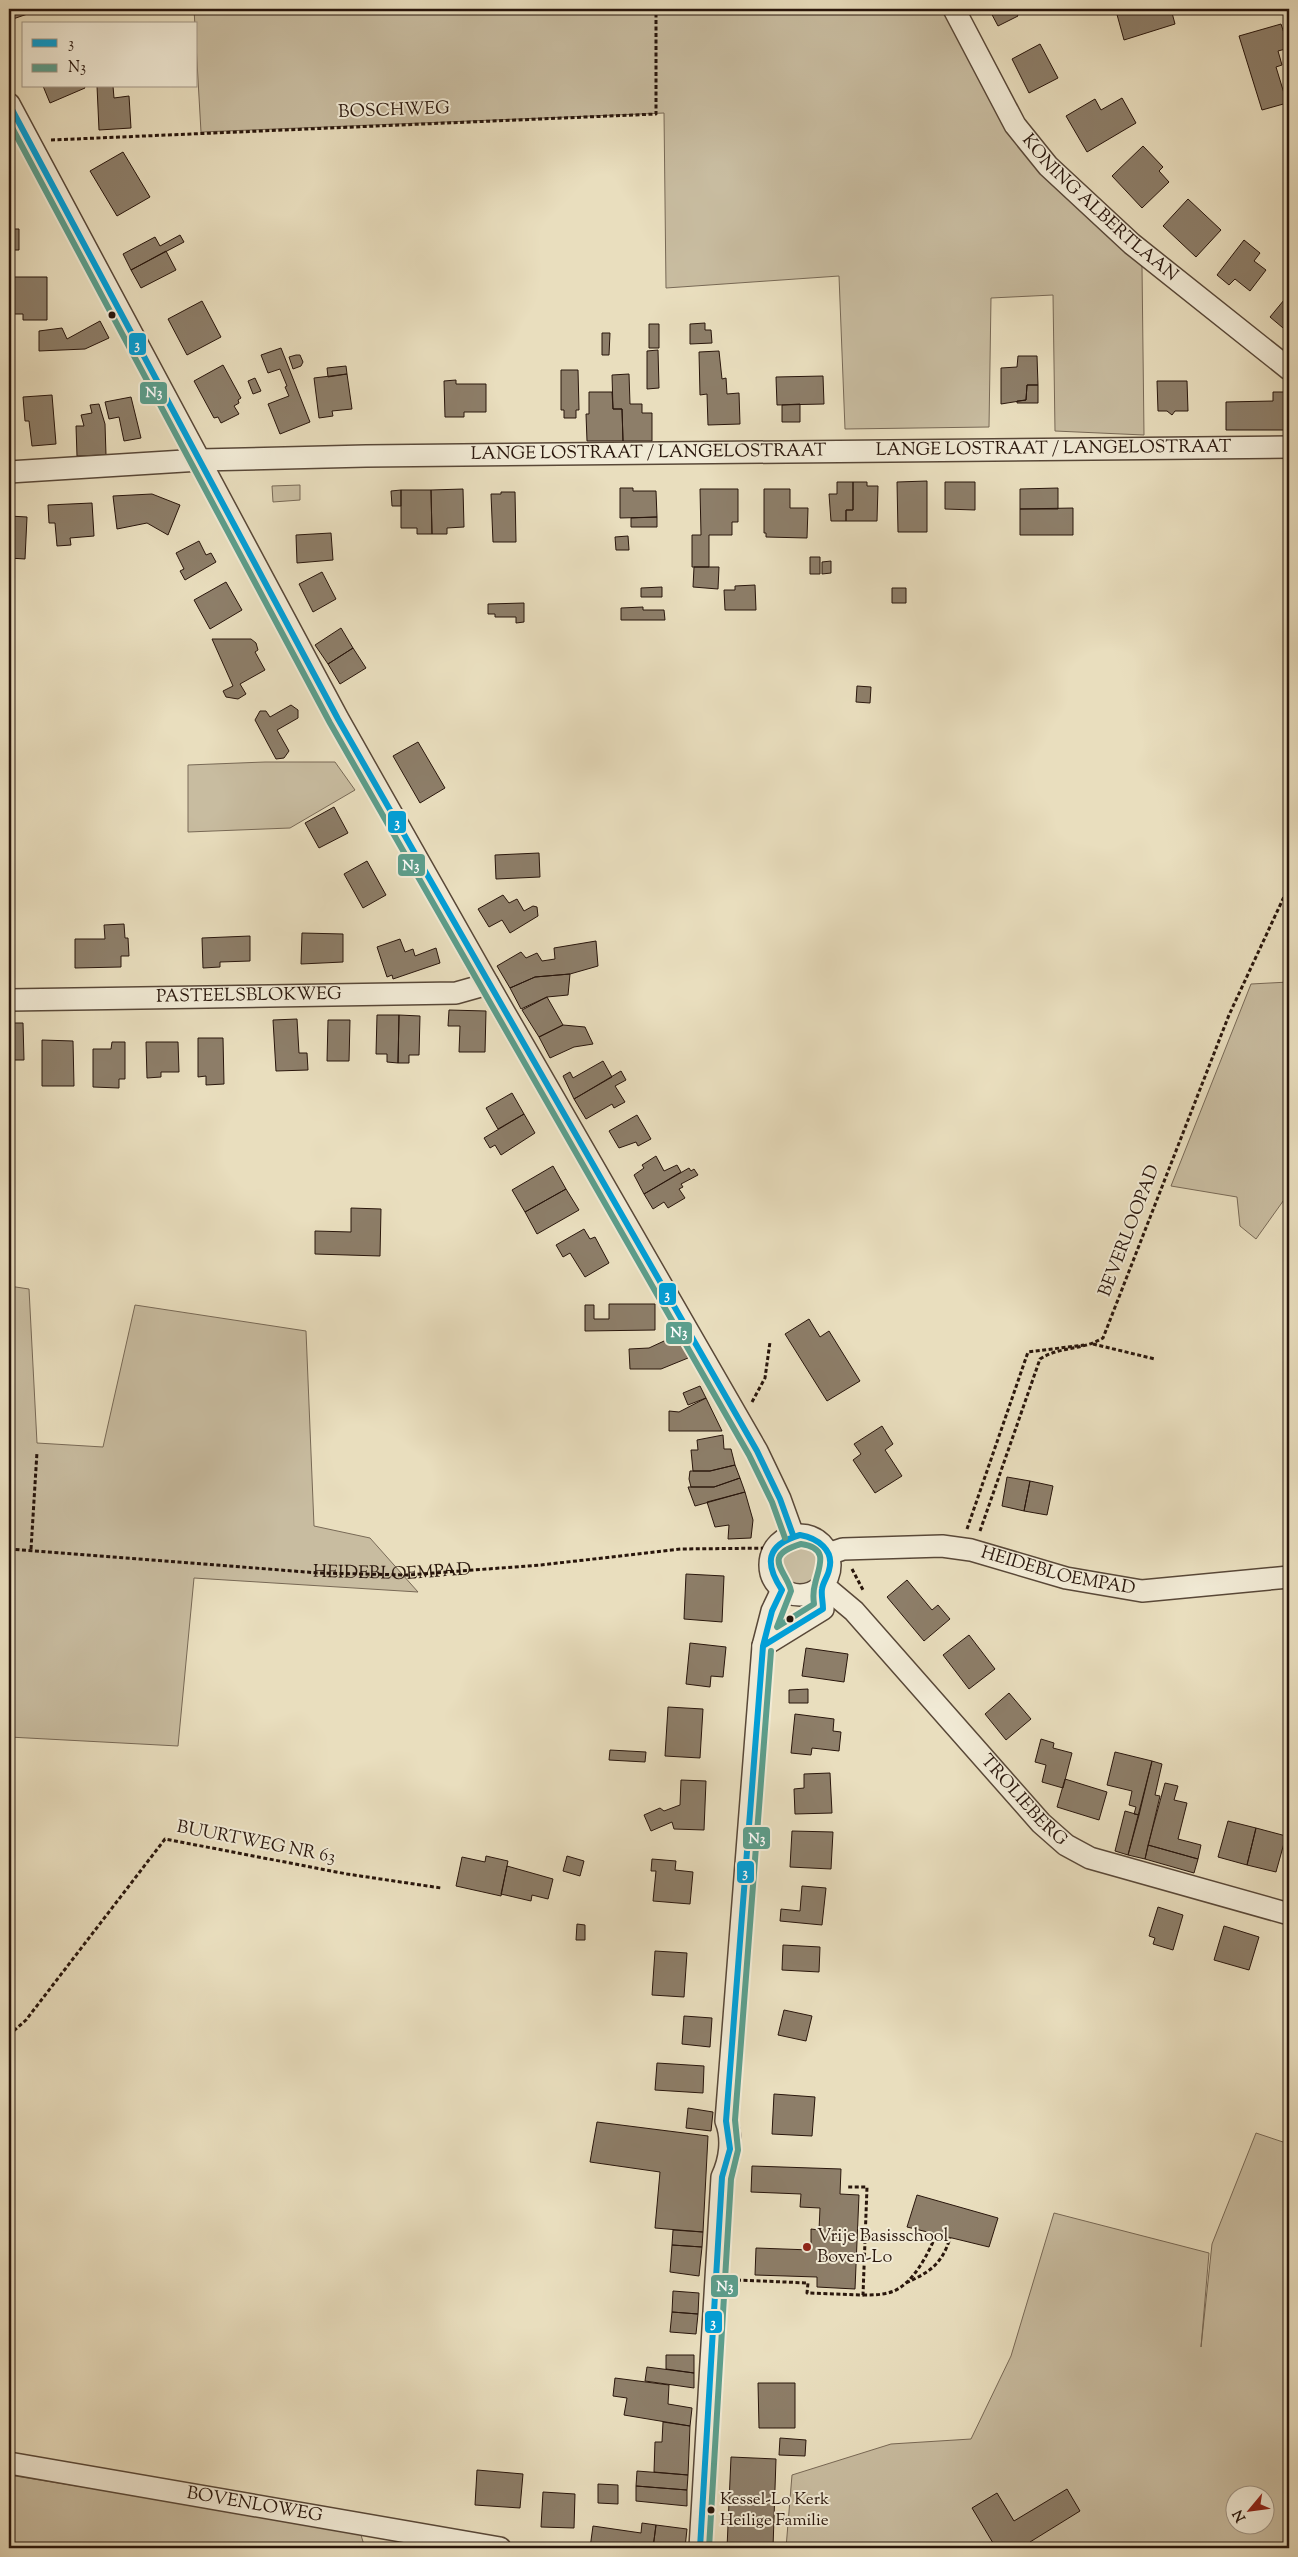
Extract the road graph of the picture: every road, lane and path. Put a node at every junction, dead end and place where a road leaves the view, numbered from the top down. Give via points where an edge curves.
1 (656, 9) edge
2 (954, 9) edge
3 (9, 104) edge
4 (28, 141) junction
5 (1289, 369) edge
6 (1289, 447) edge
7 (200, 460) junction
8 (9, 472) edge
9 (1289, 886) edge
10 (488, 984) junction
11 (9, 1000) edge
12 (770, 1342) dead end
13 (1092, 1344) junction
14 (1155, 1359) dead end
15 (737, 1417) junction
16 (37, 1452) dead end
17 (793, 1535) junction
18 (774, 1548) junction
19 (9, 1549) edge
20 (31, 1549) junction
21 (966, 1549) junction
22 (828, 1554) junction
23 (1289, 1577) edge
24 (823, 1585) junction
25 (782, 1590) junction
26 (763, 1646) junction
27 (441, 1888) dead end
28 (1289, 1914) edge
29 (9, 2035) edge
30 (848, 2187) dead end
31 (936, 2235) dead end
32 (950, 2238) dead end
33 (731, 2280) dead end
34 (904, 2285) junction
35 (863, 2295) junction
36 (9, 2463) edge
37 (500, 2548) edge
38 (700, 2548) edge

1 - 4 path, BOSCHWEG via 656,114
2 - 5 street, KONING ALBERTLAAN via 1014,125 1048,166 1132,244
3 - 4 street
4 - 7 street
6 - 7 street, LANGE LOSTRAAT / LANGELOSTRAAT
7 - 8 street, LANGE LOSTRAAT / LANGELOSTRAAT
7 - 10 street via 338,719
9 - 13 path, BEVERLOOPAD via 1228,1014 1103,1338
10 - 11 street, PASTEELSBLOKWEG via 456,993
10 - 15 street
12 - 15 path via 768,1366 760,1389
13 - 14 path
13 - 21 path via 1051,1352 1040,1359 979,1534
13 - 21 path via 1028,1352
15 - 17 street via 775,1487
16 - 20 path
17 - 18 street
17 - 22 street via 814,1538
18 - 20 path, HEIDEBLOEMPAD via 681,1549 541,1565 407,1575 270,1570
18 - 25 street via 770,1567 772,1577
19 - 20 path, HEIDEBLOEMPAD
21 - 22 street, HEIDEBLOEMPAD via 942,1546 843,1548
21 - 23 street, HEIDEBLOEMPAD via 1066,1578 1142,1591
22 - 24 street via 830,1570
24 - 25 street via 804,1595
24 - 26 street via 823,1609
24 - 28 street, TROLIEBERG via 854,1611 1041,1824 1066,1845 1090,1858
25 - 26 street via 770,1617
26 - 38 street via 726,2120 730,2140 728,2166 722,2177
27 - 29 path, BUURTWEG NR 63 via 347,1874 166,1839 26,2020
30 - 35 path via 867,2187
31 - 34 path via 924,2259
32 - 34 path via 940,2261
33 - 35 path via 808,2283 807,2292
34 - 35 path via 882,2295
36 - 37 street, BOVENLOWEG

